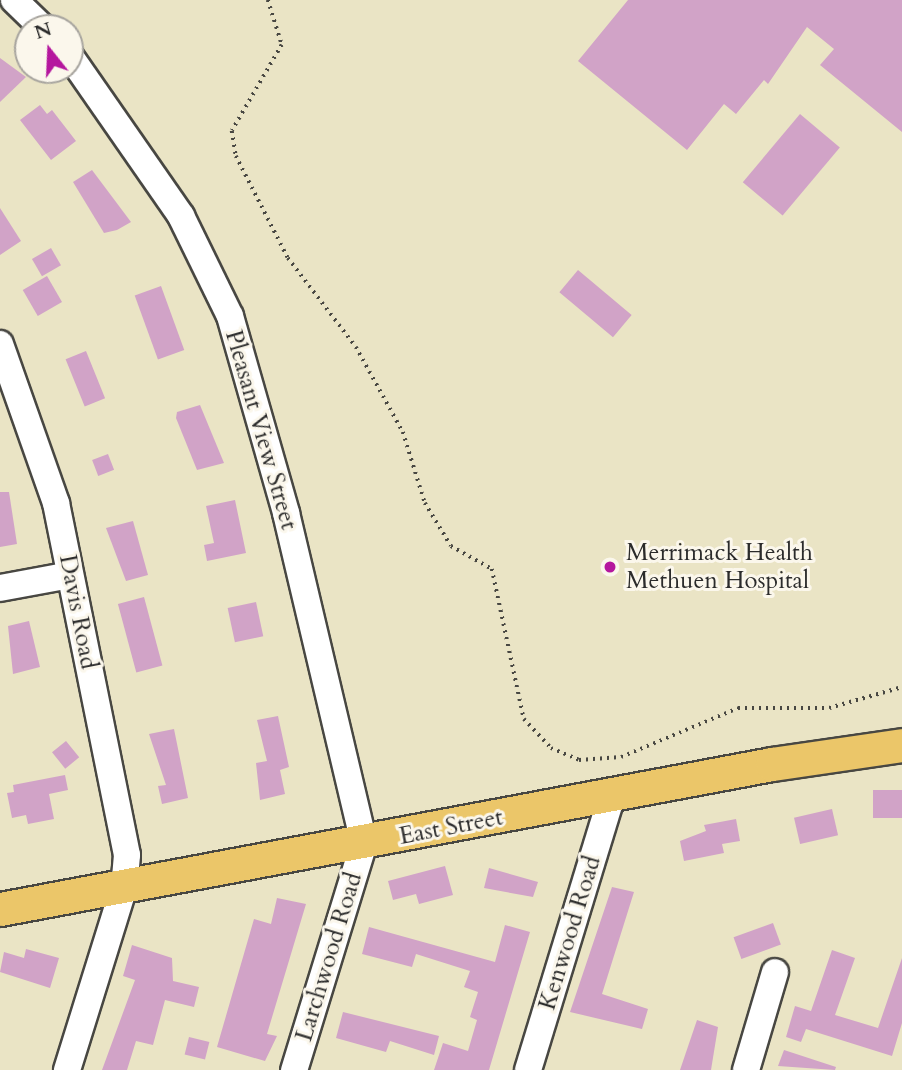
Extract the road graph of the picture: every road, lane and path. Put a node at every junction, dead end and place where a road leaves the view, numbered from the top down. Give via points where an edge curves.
1 (15, 0) edge
2 (268, 0) edge
3 (29, 14) edge
4 (84, 76) edge
5 (0, 344) edge
6 (71, 575) junction
7 (0, 588) edge
8 (902, 687) edge
9 (902, 745) edge
10 (612, 795) junction
11 (364, 843) junction
12 (124, 887) junction
13 (0, 909) edge
14 (775, 972) dead end
15 (67, 1070) edge
16 (294, 1070) edge
17 (528, 1070) edge
18 (746, 1070) edge

1 - 3 street
2 - 8 path via 282,45 232,131 236,156 288,258 356,347 403,432 425,503 451,546 492,569 524,719 551,748 579,760 621,757 738,708 829,708
4 - 11 street, Pleasant View Street via 181,216 230,316 286,513
5 - 6 street, Davis Road via 49,480
6 - 7 street
6 - 12 street, Davis Road via 127,855
9 - 10 main road, East Street
10 - 11 main road, East Street
10 - 17 street, Kenwood Road
11 - 12 main road, East Street
11 - 16 street, Larchwood Road
12 - 13 main road, East Street
12 - 15 street, Davis Road
14 - 18 street

